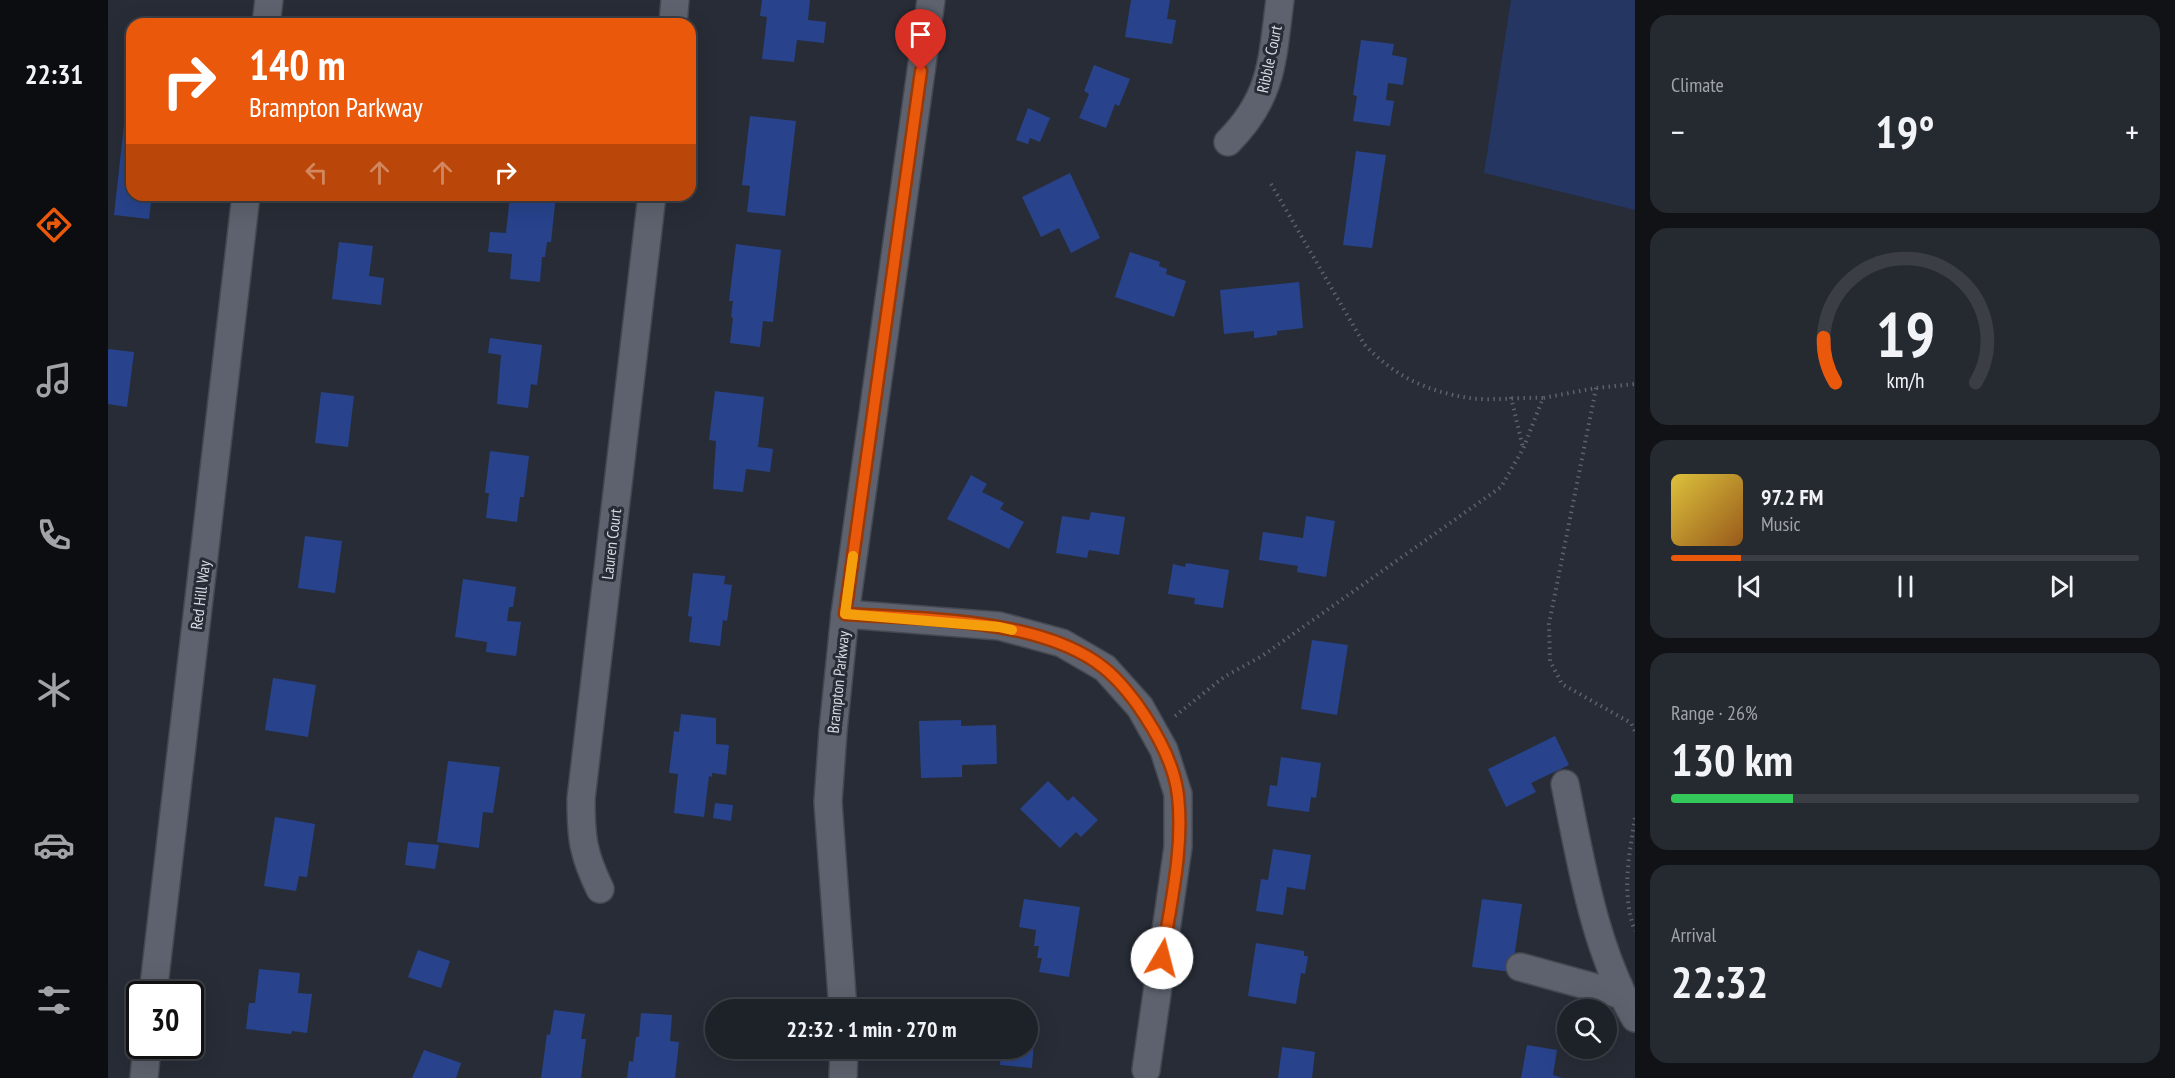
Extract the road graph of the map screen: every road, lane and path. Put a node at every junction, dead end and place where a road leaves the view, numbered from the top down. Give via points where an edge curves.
1 (269, 0) edge
2 (675, 0) edge
3 (931, 0) edge
4 (1280, 0) edge
5 (267, 18) edge
6 (674, 18) edge
7 (1228, 142) dead end
8 (1271, 184) dead end
9 (245, 201) edge
10 (651, 201) edge
11 (1635, 384) edge
12 (1596, 388) junction
13 (1511, 397) junction
14 (1544, 398) junction
15 (1523, 449) junction
16 (845, 614) junction
17 (1154, 730) junction
18 (1635, 731) edge
19 (1565, 784) dead end
20 (1635, 818) edge
21 (600, 889) dead end
22 (1635, 931) edge
23 (1520, 967) dead end
24 (155, 981) edge
25 (842, 999) edge
26 (1628, 1007) edge
27 (146, 1059) edge
28 (844, 1059) edge
29 (1146, 1070) dead end
30 (144, 1078) edge
31 (843, 1078) edge

1 - 5 street
2 - 6 street
3 - 16 street, Brampton Parkway
4 - 7 street, Ribble Court via 1263,93 1250,120
8 - 13 path via 1364,344 1385,366 1414,382 1470,398
9 - 24 street, Red Hill Way
10 - 21 street, Lauren Court via 581,799 585,860
11 - 12 path
12 - 14 path
12 - 18 path via 1549,624 1550,661 1562,684 1631,723
13 - 14 path
13 - 15 path
14 - 15 path
15 - 17 path via 1501,486 1483,501 1262,656 1224,677
16 - 17 street via 999,627 1062,643 1105,668
16 - 25 street, Brampton Parkway via 828,802
17 - 29 street via 1178,794 1178,847
19 - 26 street via 1584,875
20 - 22 path via 1626,871 1630,919
23 - 26 street
27 - 30 street
28 - 31 street

